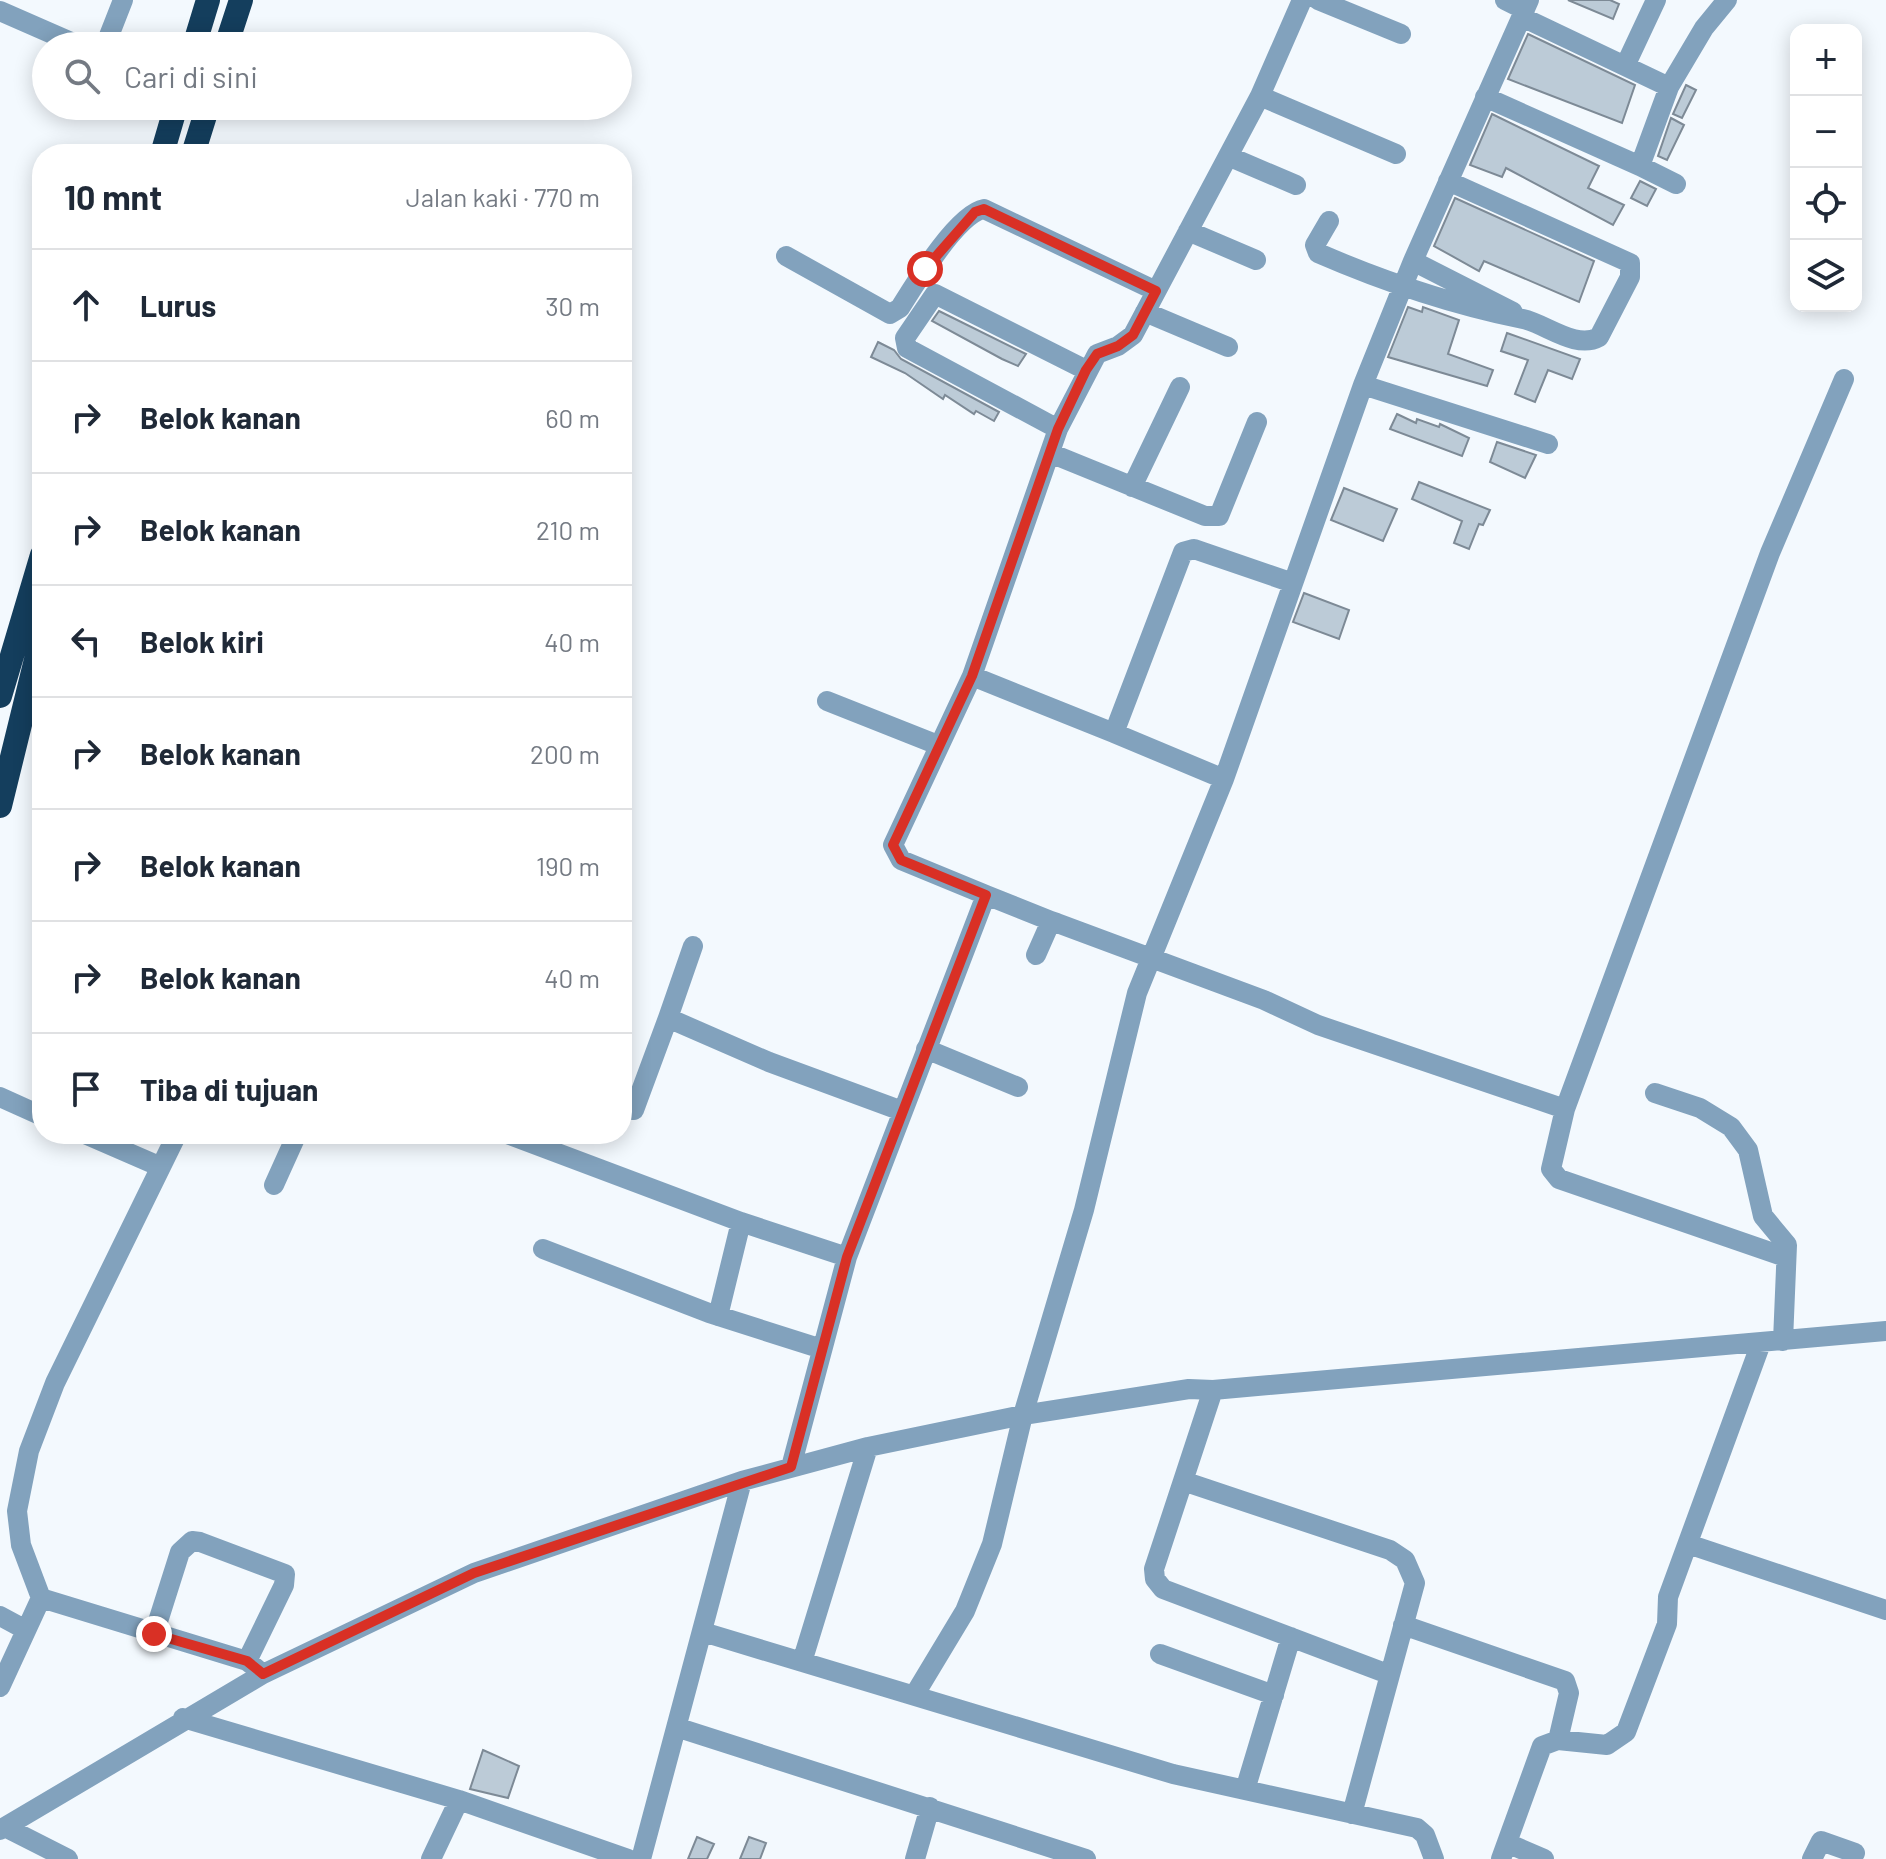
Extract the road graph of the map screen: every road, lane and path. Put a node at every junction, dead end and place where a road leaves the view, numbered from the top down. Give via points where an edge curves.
1 (123, 0) edge
2 (208, 0) edge
3 (241, 0) edge
4 (1302, 0) edge
5 (1318, 0) edge
6 (1505, 0) edge
7 (1656, 0) edge
8 (1719, 2) edge
9 (1525, 9) edge
10 (0, 11) edge
11 (48, 32) edge
12 (110, 32) edge
13 (198, 32) edge
14 (231, 32) edge
15 (1401, 34) dead end
16 (1626, 64) junction
17 (1669, 87) junction
18 (1260, 96) junction
19 (1485, 97) junction
20 (172, 120) edge
21 (204, 120) edge
22 (165, 144) edge
23 (196, 144) edge
24 (1396, 154) dead end
25 (1228, 156) junction
26 (1640, 166) junction
27 (1448, 181) junction
28 (1676, 184) dead end
29 (1296, 185) dead end
30 (1329, 221) dead end
31 (1188, 231) junction
32 (786, 256) dead end
33 (1256, 260) dead end
34 (1413, 261) junction
35 (1402, 289) junction
36 (1156, 291) junction
37 (1145, 312) junction
38 (1525, 320) junction
39 (1228, 347) dead end
40 (1086, 370) junction
41 (1844, 379) dead end
42 (1363, 385) junction
43 (1180, 387) dead end
44 (1257, 422) dead end
45 (1058, 429) junction
46 (1548, 444) dead end
47 (1050, 453) junction
48 (1132, 487) junction
49 (1293, 583) junction
50 (32, 589) edge
51 (32, 676) edge
52 (972, 676) junction
53 (0, 696) edge
54 (827, 701) dead end
55 (1114, 733) junction
56 (938, 745) junction
57 (1224, 779) junction
58 (0, 806) edge
59 (986, 895) junction
60 (1051, 921) junction
61 (693, 946) dead end
62 (1036, 955) dead end
63 (1153, 957) junction
64 (668, 1018) junction
65 (926, 1049) junction
66 (1018, 1087) dead end
67 (1655, 1093) dead end
68 (0, 1097) edge
69 (1565, 1109) junction
70 (634, 1110) dead end
71 (32, 1111) edge
72 (902, 1111) junction
73 (108, 1144) edge
74 (172, 1144) edge
75 (292, 1144) edge
76 (534, 1144) edge
77 (161, 1167) junction
78 (274, 1185) dead end
79 (741, 1222) junction
80 (543, 1249) dead end
81 (847, 1257) junction
82 (1785, 1257) junction
83 (718, 1316) junction
84 (1886, 1331) edge
85 (1783, 1341) junction
86 (1761, 1343) junction
87 (822, 1349) junction
88 (1213, 1390) junction
89 (1023, 1415) junction
90 (868, 1447) junction
91 (791, 1467) junction
92 (742, 1481) junction
93 (1183, 1481) junction
94 (10, 1496) edge
95 (1688, 1544) junction
96 (41, 1598) junction
97 (1886, 1610) edge
98 (0, 1616) edge
99 (1403, 1625) junction
100 (26, 1630) junction
101 (703, 1632) junction
102 (154, 1634) junction
103 (1291, 1637) junction
104 (1160, 1654) dead end
105 (802, 1662) junction
106 (255, 1667) junction
107 (1388, 1674) junction
108 (0, 1687) edge
109 (915, 1694) junction
110 (1274, 1695) junction
111 (183, 1718) junction
112 (679, 1728) junction
113 (1558, 1740) junction
114 (1245, 1790) junction
115 (459, 1800) junction
116 (930, 1807) junction
117 (1352, 1814) junction
118 (2, 1829) edge
119 (1504, 1851) edge
120 (1855, 1853) dead end
121 (68, 1859) edge
122 (431, 1859) edge
123 (628, 1859) edge
124 (641, 1859) edge
125 (915, 1859) edge
126 (1086, 1859) edge
127 (1434, 1859) edge
128 (1544, 1859) edge
129 (1812, 1859) edge

1 - 12 street
2 - 13 highway
3 - 14 highway
4 - 18 street
5 - 15 street
6 - 9 street
7 - 16 street
8 - 17 street
9 - 16 street
9 - 19 street
10 - 11 street
16 - 17 street
17 - 26 street
18 - 24 street
18 - 25 street
19 - 26 street
19 - 27 street
20 - 22 highway
21 - 23 highway
25 - 29 street
25 - 31 street
26 - 28 street
27 - 34 street
27 - 38 street via 1630,263 1630,277 1607,327 1592,341
30 - 35 street via 1315,245 1318,253
31 - 33 street
31 - 36 street
32 - 36 street via 890,314 900,308 942,246 984,209
34 - 35 street
34 - 38 street
35 - 38 street
35 - 42 street
36 - 37 street
37 - 39 street
37 - 40 street via 1133,335 1097,354
40 - 45 street
40 - 45 street via 935,294 905,338 907,348
41 - 69 street via 1770,553
42 - 46 street
42 - 49 street
43 - 48 street
44 - 48 street via 1219,516 1205,516
45 - 47 street
47 - 48 street
47 - 52 street
49 - 55 street via 1194,549 1183,552
49 - 57 street
50 - 53 highway
51 - 58 highway
52 - 55 street
52 - 56 street
54 - 56 street
55 - 57 street
56 - 59 street via 894,853
57 - 63 street
59 - 60 street
59 - 65 street
60 - 62 street
60 - 63 street
61 - 64 street
63 - 69 street via 1318,1025
63 - 89 street via 1134,1005 1084,1210
64 - 70 street
64 - 72 street
65 - 66 street
65 - 72 street
67 - 82 street via 1700,1108 1731,1127 1748,1150 1763,1216 1787,1245
68 - 71 street
69 - 82 street via 1551,1169 1559,1179
72 - 81 street
73 - 77 street
74 - 77 street
75 - 78 street
76 - 79 street
77 - 94 street via 55,1383
79 - 81 street
79 - 83 street
80 - 83 street
81 - 87 street
82 - 85 street
83 - 87 street
84 - 85 street
85 - 86 street
86 - 88 street
86 - 95 street
87 - 91 street
88 - 89 street via 1189,1389
88 - 93 street
89 - 90 street
89 - 109 street via 992,1544 965,1611
90 - 91 street
90 - 105 street
91 - 92 street
92 - 101 street
92 - 106 street via 474,1573
93 - 99 street via 1390,1550 1405,1560 1415,1583
93 - 103 street via 1155,1579 1163,1589
94 - 96 street
95 - 97 street
95 - 113 street via 1668,1597 1667,1624 1626,1732 1607,1745
96 - 100 street
96 - 102 street
98 - 100 street
99 - 107 street
99 - 113 street via 1565,1681 1569,1693
100 - 108 street
101 - 105 street
101 - 112 street
102 - 106 street
102 - 106 street via 180,1552 192,1541 200,1542 285,1574
103 - 107 street
103 - 110 street
104 - 110 street
105 - 109 street
106 - 111 street
107 - 117 street
109 - 114 street via 1173,1774
110 - 114 street
111 - 115 street
111 - 118 street
112 - 116 street
112 - 124 street
113 - 119 street via 1542,1746
114 - 117 street
115 - 122 street
115 - 123 street
116 - 125 street
116 - 126 street
117 - 127 street via 1417,1828
118 - 121 street
119 - 128 street
120 - 129 street via 1821,1841

